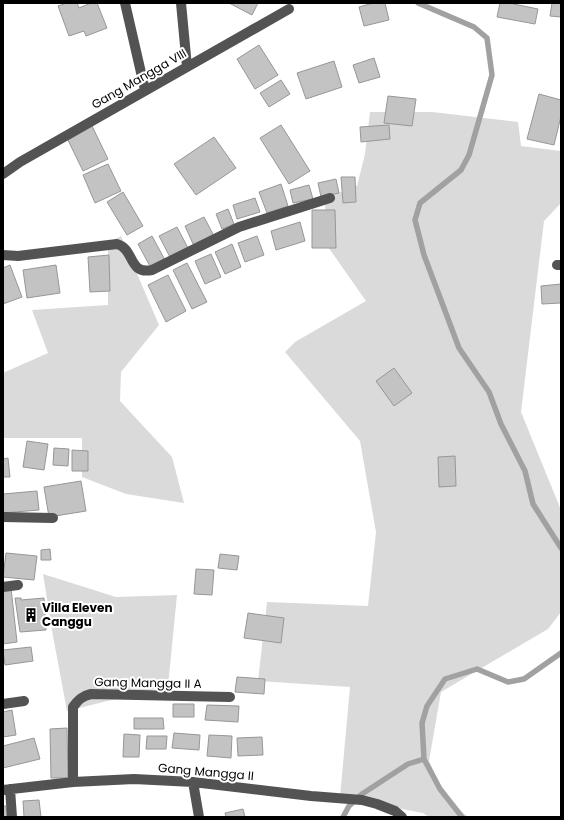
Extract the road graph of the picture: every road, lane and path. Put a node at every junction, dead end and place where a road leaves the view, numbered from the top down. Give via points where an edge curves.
1 (125, 3) edge
2 (181, 3) edge
3 (289, 9) dead end
4 (187, 67) junction
5 (145, 90) junction
6 (3, 174) edge
7 (330, 198) dead end
8 (3, 255) edge
9 (3, 517) edge
10 (53, 518) dead end
11 (18, 585) dead end
12 (3, 587) edge
13 (230, 697) dead end
14 (24, 701) dead end
15 (3, 704) edge
16 (73, 782) junction
17 (193, 782) junction
18 (7, 789) edge
19 (12, 817) edge
20 (199, 817) edge
21 (402, 817) edge

1 - 5 street
2 - 4 street
3 - 4 street, Gang Mangga VIII
4 - 5 street, Gang Mangga VIII
5 - 6 street, Gang Mangga VIII
7 - 8 street via 239,227 152,270 140,270 125,248 117,244 18,256
9 - 10 street
11 - 12 street
13 - 16 street, Gang Mangga II A via 91,694 84,696 73,708
14 - 15 street
16 - 17 street, Gang Mangga II via 134,779
16 - 18 street, Gang Mangga II
17 - 20 street
17 - 21 street, Gang Mangga II via 362,800 395,811
18 - 19 street

